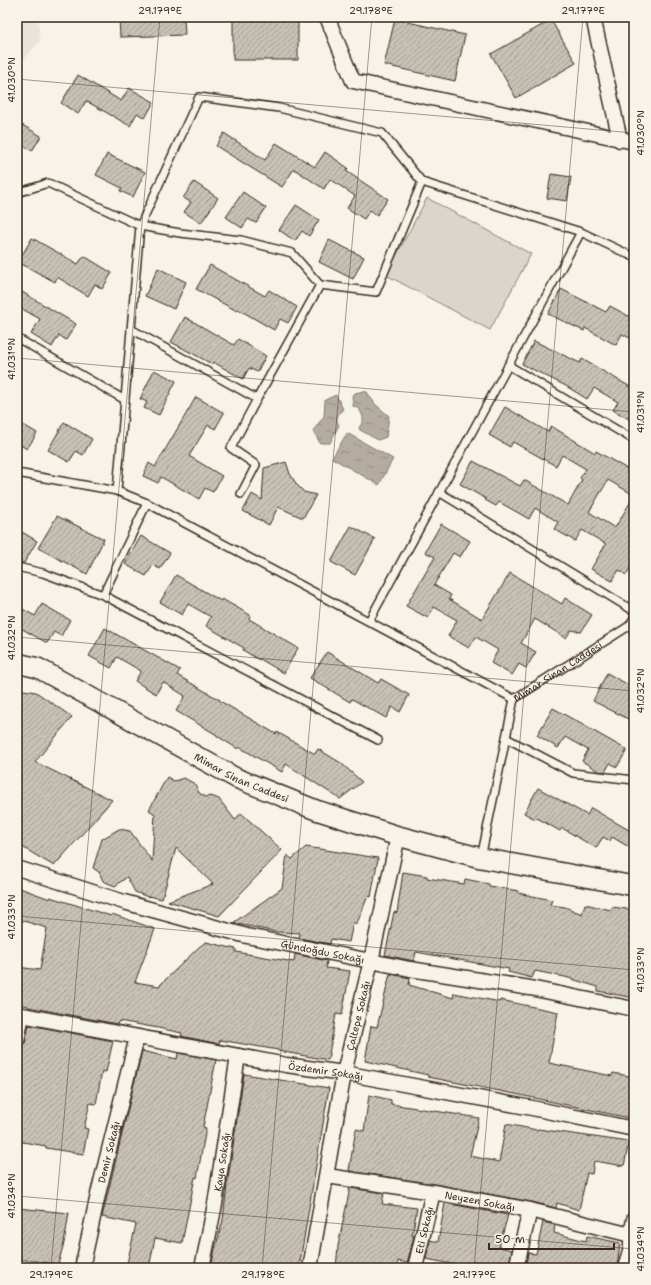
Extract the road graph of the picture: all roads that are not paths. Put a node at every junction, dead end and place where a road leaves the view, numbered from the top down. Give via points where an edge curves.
1 (326, 17) edge
2 (593, 17) edge
3 (620, 140) junction
4 (634, 142) edge
5 (422, 182) junction
6 (17, 193) edge
7 (140, 226) junction
8 (581, 232) junction
9 (634, 256) edge
10 (320, 285) junction
11 (131, 329) junction
12 (17, 338) edge
13 (508, 365) junction
14 (257, 399) junction
15 (125, 400) junction
16 (634, 440) edge
17 (17, 473) edge
18 (117, 491) junction
19 (439, 492) junction
20 (241, 494) dead end
21 (147, 502) junction
22 (17, 567) edge
23 (103, 595) junction
24 (634, 611) edge
25 (634, 618) edge
26 (369, 621) junction
27 (632, 628) edge
28 (17, 663) edge
29 (514, 699) junction
30 (506, 738) junction
31 (378, 740) dead end
32 (634, 780) edge
33 (398, 836) junction
34 (480, 858) junction
35 (17, 868) edge
36 (634, 886) edge
37 (371, 961) junction
38 (634, 1009) edge
39 (20, 1015) edge
40 (137, 1037) junction
41 (17, 1042) edge
42 (238, 1056) junction
43 (344, 1073) junction
44 (634, 1129) edge
45 (327, 1176) junction
46 (432, 1192) junction
47 (530, 1210) junction
48 (634, 1219) edge
49 (631, 1235) junction
50 (82, 1268) edge
51 (202, 1268) edge
52 (310, 1268) edge
53 (415, 1268) edge
54 (516, 1268) edge
55 (625, 1268) edge

1 - 3 street via 353,81
2 - 3 street
3 - 4 street
5 - 7 lane via 382,133 280,108 199,97
5 - 8 lane
5 - 10 lane via 376,292
6 - 7 lane via 48,183
7 - 10 lane via 241,240 292,254
7 - 11 lane
8 - 9 lane
8 - 13 lane
10 - 14 lane
11 - 14 lane
11 - 15 lane
12 - 15 lane
13 - 16 lane
13 - 19 lane
14 - 20 lane via 231,448 256,465
15 - 18 lane
17 - 18 lane
18 - 21 lane
19 - 24 lane
19 - 26 lane
21 - 23 lane
21 - 26 lane
22 - 23 lane via 43,573
23 - 31 lane
25 - 27 lane, Mimar Sinan Caddesi
26 - 29 lane
27 - 29 lane, Mimar Sinan Caddesi
28 - 33 main road, Mimar Sinan Caddesi via 38,668 236,778 316,810
29 - 30 lane, Mimar Sinan Caddesi
30 - 32 lane via 573,773
30 - 34 lane, Mimar Sinan Caddesi
33 - 34 main road, Mimar Sinan Caddesi
33 - 37 street, Çaltepe Sokağı
34 - 36 main road, Mimar Sinan Caddesi
35 - 37 street, Gündoğdu Sokağı via 124,902 247,936
37 - 38 street, Gündoğdu Sokağı
37 - 43 street, Çaltepe Sokağı
39 - 40 street, Özdemir Sokağı
39 - 41 street
40 - 42 street, Özdemir Sokağı
40 - 50 street, Demir Sokağı via 98,1190
42 - 43 street, Özdemir Sokağı
42 - 51 street, Kaya Sokağı via 215,1204
43 - 44 street, Özdemir Sokağı
43 - 45 street, Çaltepe Sokağı
45 - 46 street, Neyzen Sokağı
45 - 52 street, Çaltepe Sokağı
46 - 47 street, Neyzen Sokağı
46 - 53 street, Eti Sokağı
47 - 49 street, Neyzen Sokağı
47 - 54 street
48 - 49 street
49 - 55 street via 631,1247

